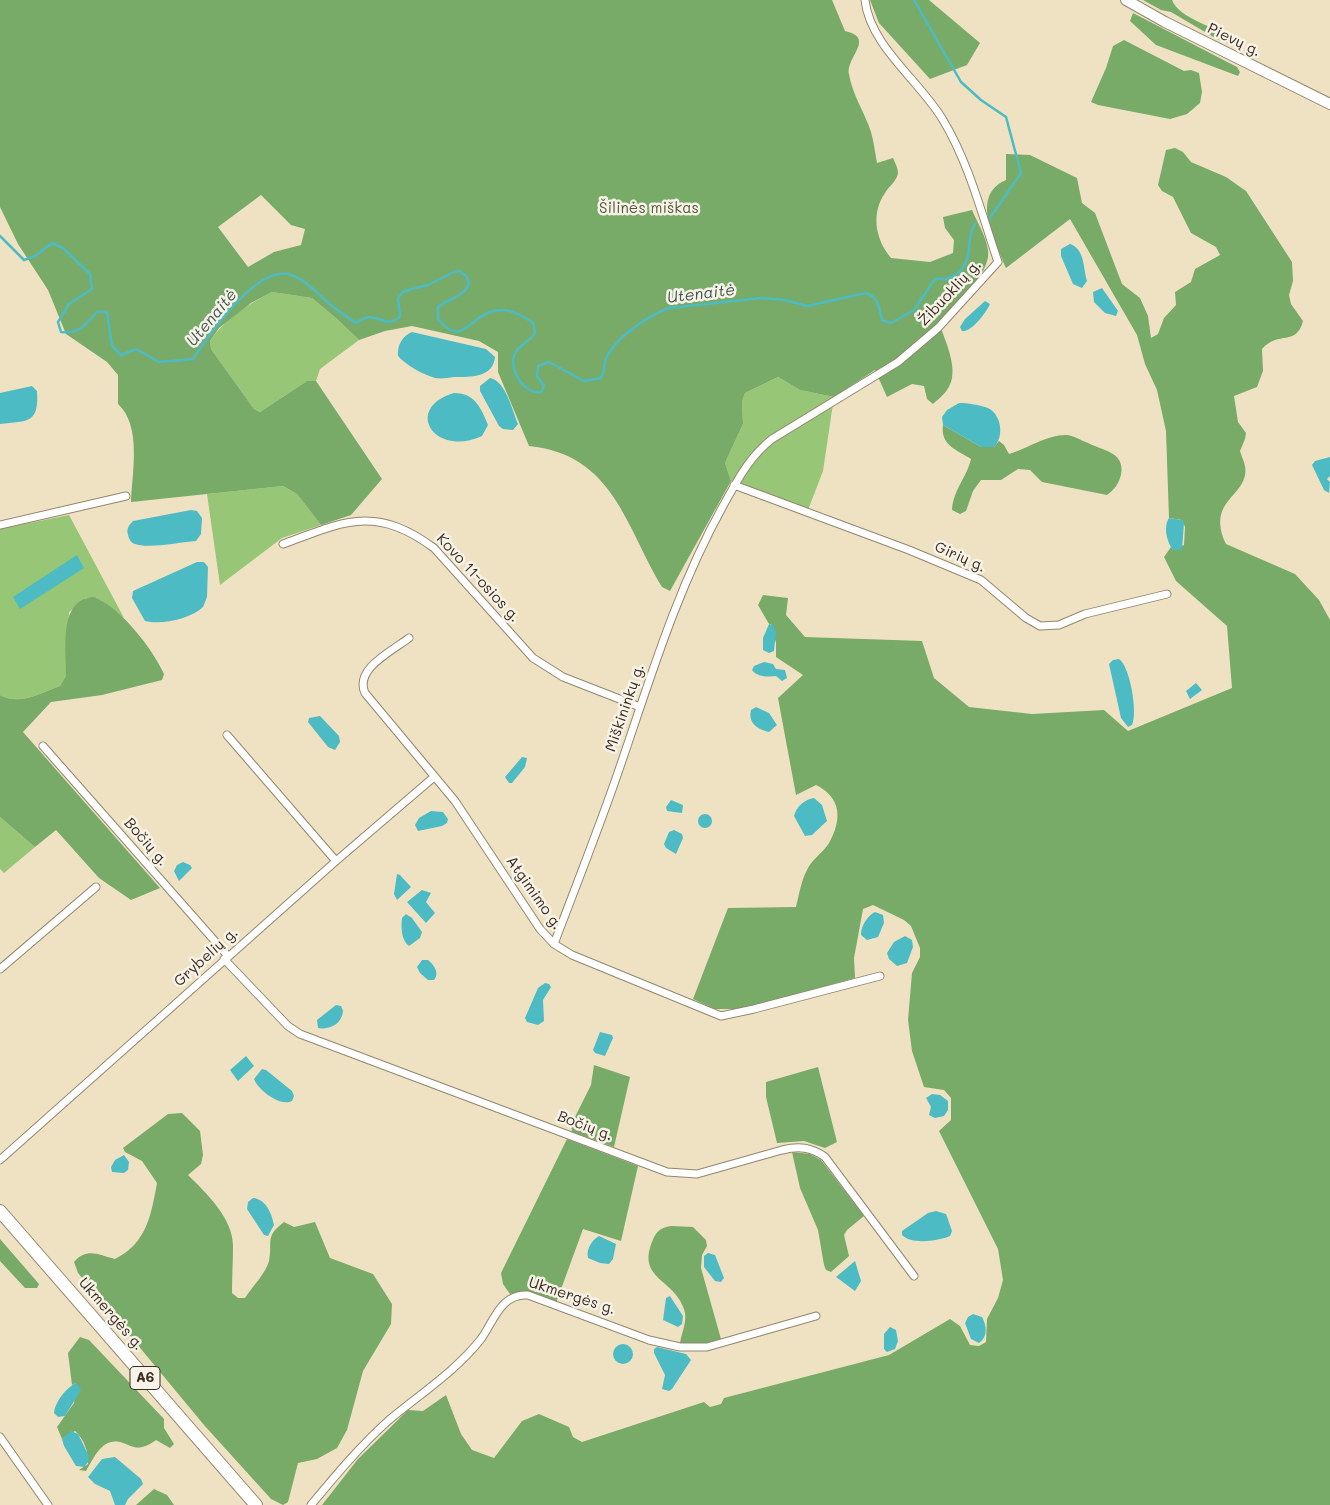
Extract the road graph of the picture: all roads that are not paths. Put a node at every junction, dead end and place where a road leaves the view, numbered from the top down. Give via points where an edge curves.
1 (865, 0) edge
2 (1126, 0) edge
3 (1330, 104) edge
4 (734, 485) junction
5 (126, 496) dead end
6 (0, 525) edge
7 (283, 544) dead end
8 (1167, 594) dead end
9 (409, 638) dead end
10 (640, 707) junction
11 (227, 735) dead end
12 (43, 746) dead end
13 (434, 777) junction
14 (336, 861) junction
15 (96, 887) dead end
16 (554, 944) junction
17 (226, 958) junction
18 (0, 969) edge
19 (880, 976) dead end
20 (0, 1160) edge
21 (0, 1211) edge
22 (914, 1276) dead end
23 (816, 1316) dead end
24 (0, 1437) edge
25 (48, 1505) edge
26 (256, 1505) edge
27 (312, 1505) edge

1 - 4 street, Žibuoklių g. via 875,32 930,100 954,141 998,262 938,328 898,362 758,450
2 - 3 main road, Pievų g.
4 - 8 street, Girių g. via 981,580 1040,626 1059,625 1086,614
4 - 10 street, Miškininkų g. via 692,564
5 - 6 street
7 - 10 street, Kovo 11-osios g. via 348,521 381,521 400,528 434,548 533,658 563,677
9 - 13 street, Atgimimo g. via 368,670 362,686
10 - 16 street, Miškininkų g.
11 - 14 street
12 - 17 street, Bočių g.
13 - 14 street, Grybelių g.
13 - 16 street, Atgimimo g. via 455,802 540,929
14 - 17 street, Grybelių g.
15 - 18 street
16 - 19 street, Atgimimo g. via 572,955 721,1016
17 - 20 street, Grybelių g.
17 - 22 street, Bočių g. via 288,1026 300,1034 668,1172 697,1174 794,1147 811,1149 825,1157
21 - 26 highway, Ukmergės g. / A6
23 - 27 street, Ukmergės g. via 707,1347 680,1347 649,1340 528,1295 514,1296 501,1307 464,1358 367,1441
24 - 25 street

